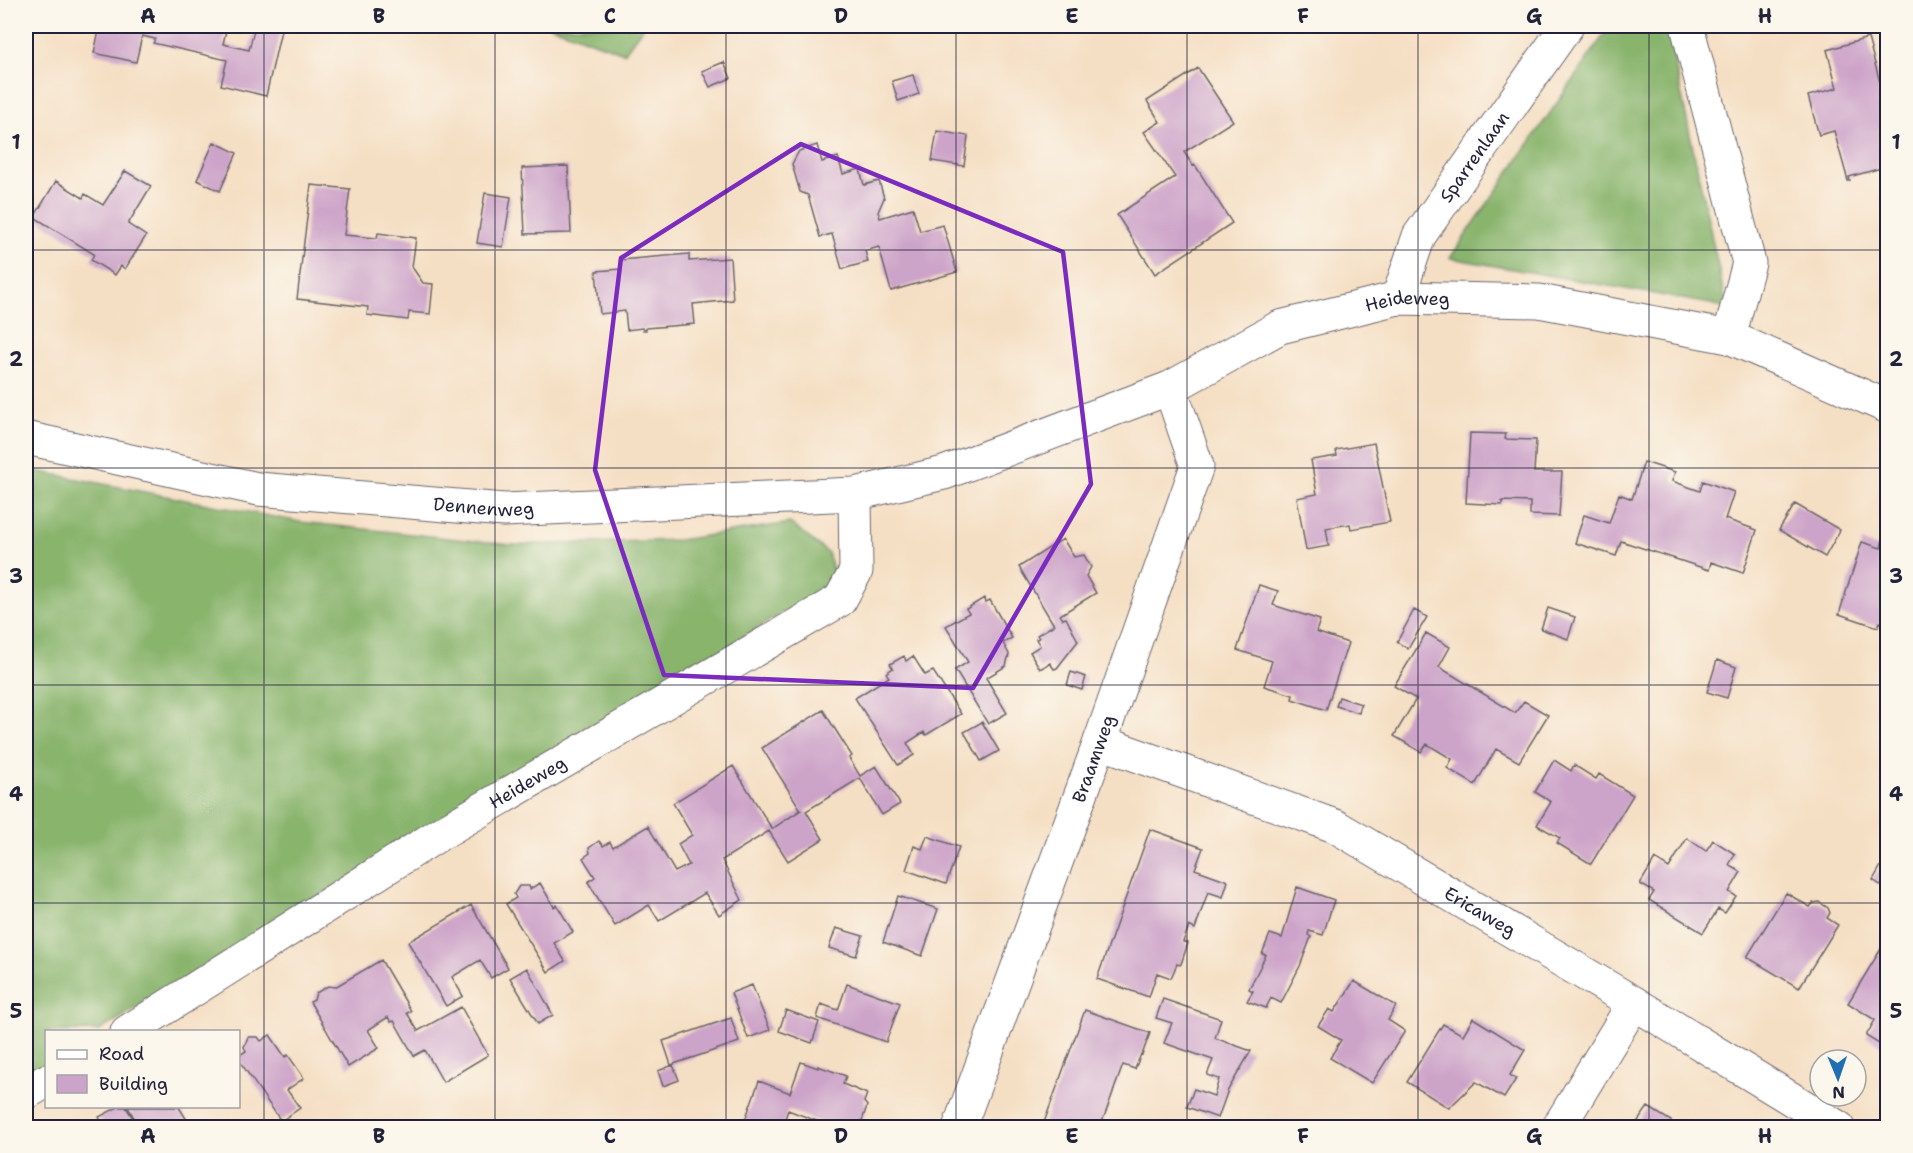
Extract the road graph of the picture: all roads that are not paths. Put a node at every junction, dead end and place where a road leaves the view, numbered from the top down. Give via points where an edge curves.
1 (1567, 26) edge
2 (1687, 26) edge
3 (1398, 298) junction
4 (1729, 336) junction
5 (1170, 388) junction
6 (1887, 407) edge
7 (26, 438) edge
8 (944, 473) joint
9 (855, 494) junction
10 (1100, 742) junction
11 (1634, 1003) junction
12 (130, 1030) edge
13 (45, 1082) edge
14 (26, 1093) edge
15 (958, 1128) edge
16 (1558, 1128) edge
17 (1839, 1128) edge

1 - 3 street, Sparrenlaan via 1419,236
2 - 4 street via 1749,262
3 - 4 street, Heideweg via 1539,301
3 - 5 street, Heideweg via 1280,327
4 - 6 street, Heideweg
5 - 8 street, Heideweg
5 - 10 street, Braamweg via 1197,466
7 - 9 street, Dennenweg via 258,489 504,510
8 - 9 street, Dennenweg
9 - 12 street, Heideweg via 856,571 840,600 438,835
10 - 11 street, Ericaweg via 1335,826
10 - 15 street, Braamweg
11 - 16 street
11 - 17 street, Ericaweg
13 - 14 street

